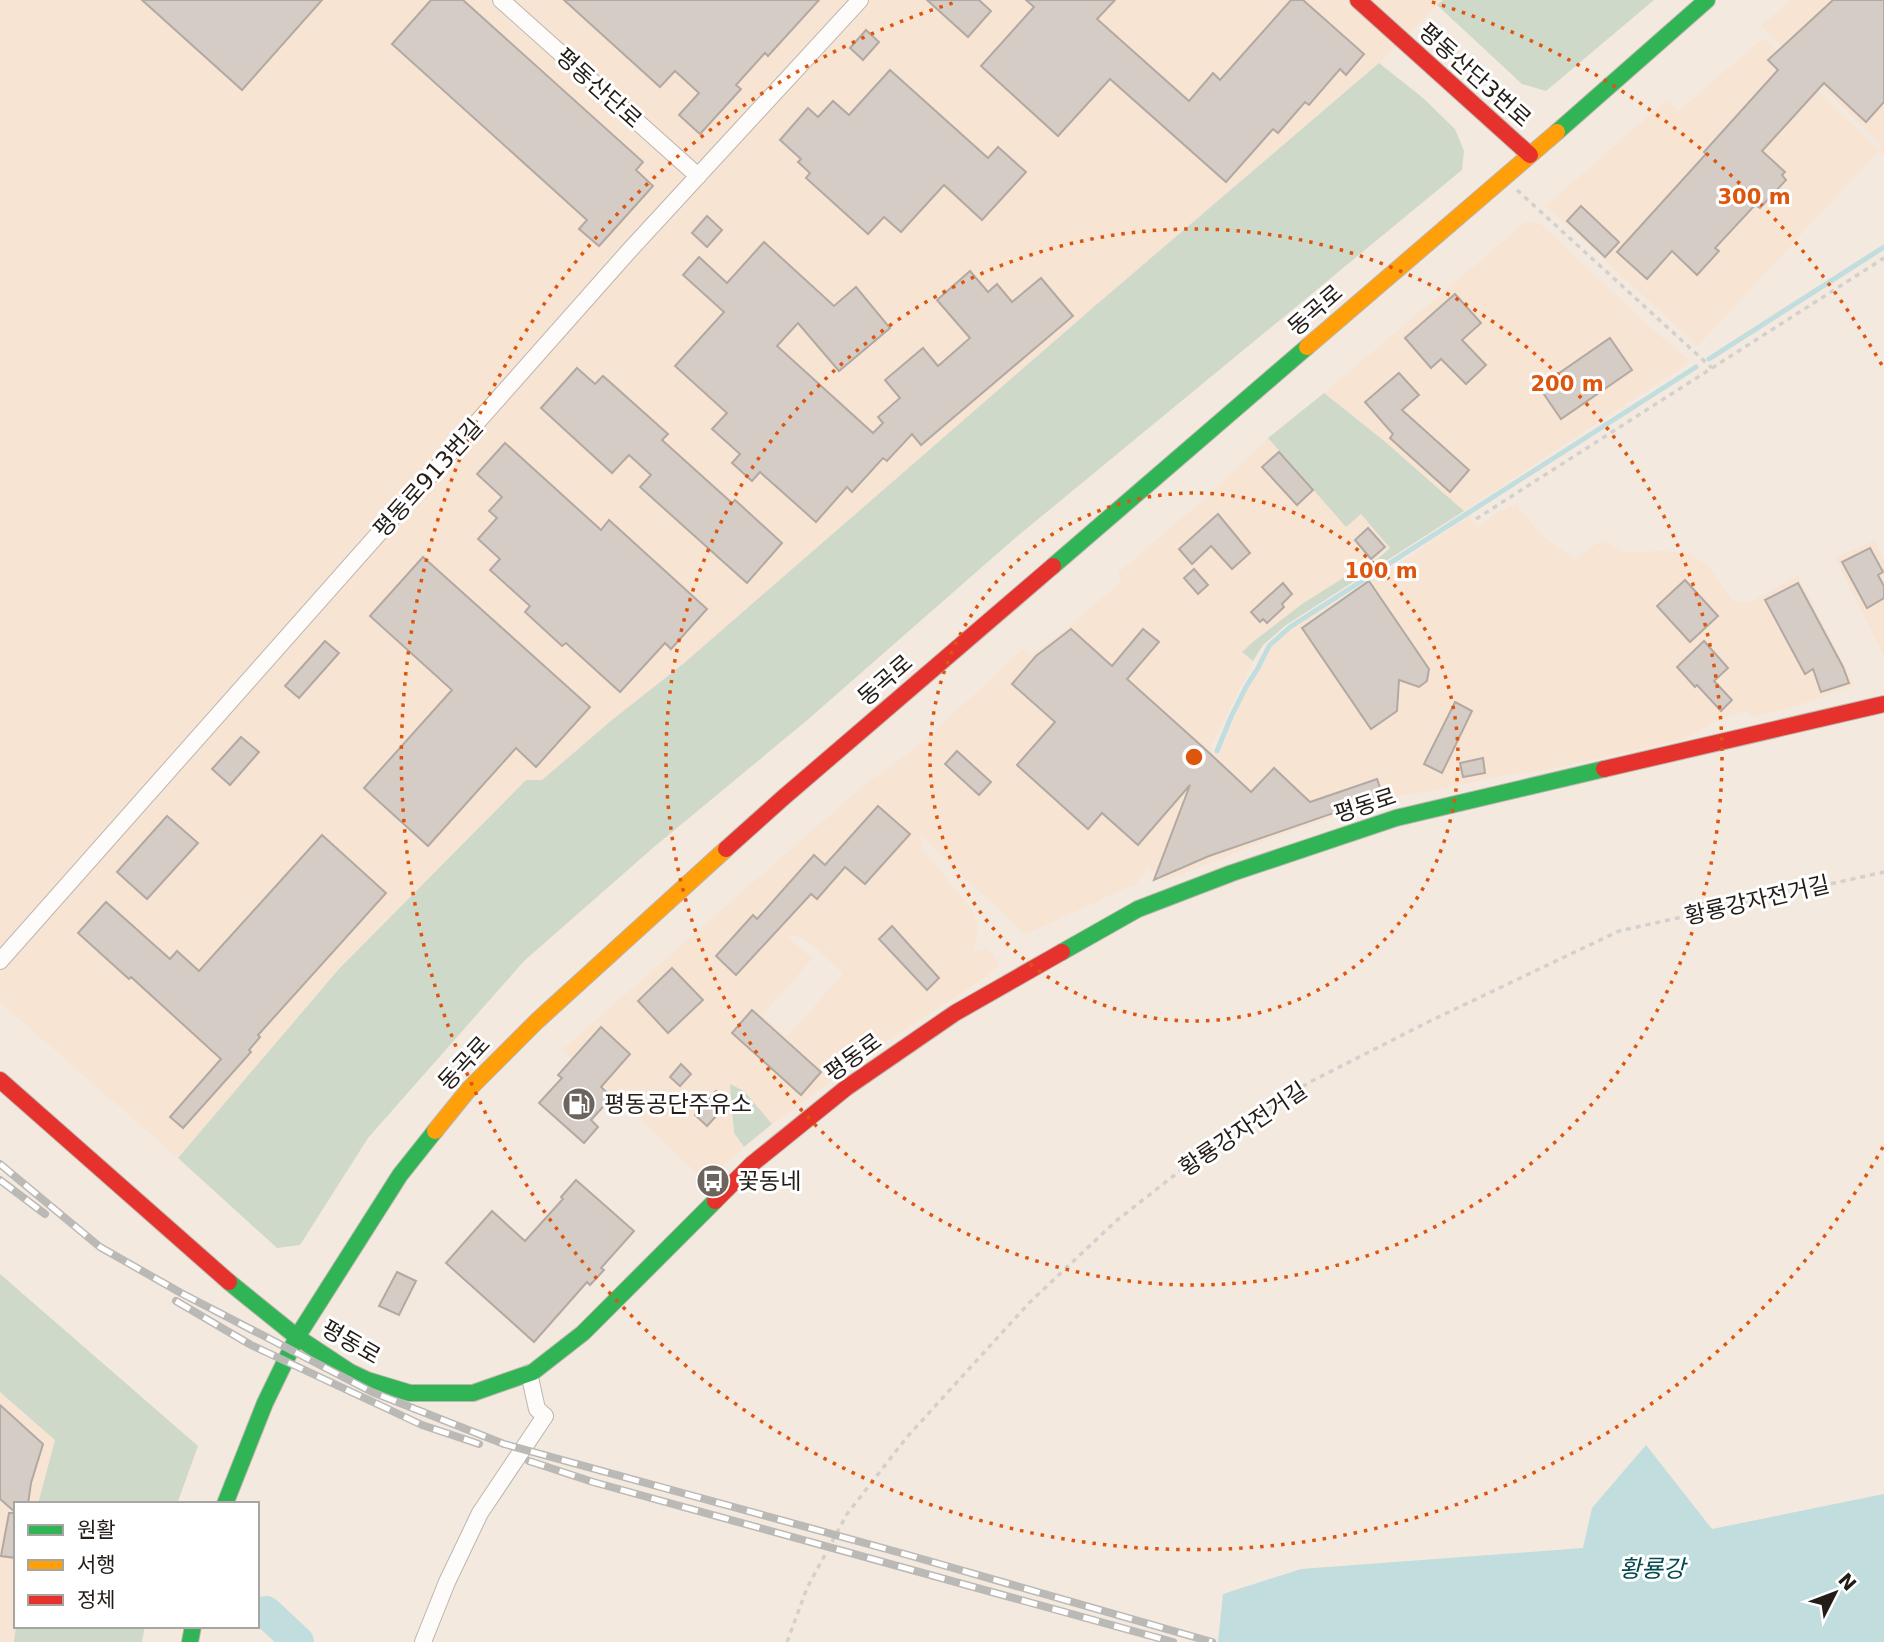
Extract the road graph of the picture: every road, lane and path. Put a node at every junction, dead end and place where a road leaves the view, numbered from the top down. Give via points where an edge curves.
1 (501, 0) edge
2 (860, 0) edge
3 (1358, 0) edge
4 (1707, 0) edge
5 (1530, 155) junction
6 (698, 176) junction
7 (1503, 178) junction
8 (1884, 258) edge
9 (1712, 368) junction
10 (1476, 519) dead end
11 (1884, 704) edge
12 (1884, 872) edge
13 (0, 961) edge
14 (0, 1080) edge
15 (298, 1337) junction
16 (529, 1373) junction
17 (226, 1502) edge
18 (423, 1642) edge
19 (787, 1642) edge

1 - 6 street, 평동산단로
2 - 6 street, 평동로913번길
3 - 5 main road, 평동산단3번로
4 - 5 main road, 동곡로
5 - 7 main road, 동곡로
6 - 13 street, 평동로913번길
7 - 9 path
7 - 15 main road, 동곡로 via 784,797 537,1021 469,1088 400,1175
8 - 9 path
9 - 10 path
11 - 16 main road, 평동로 via 1396,818 1138,909 956,1013 846,1088 752,1164 583,1333
12 - 19 path, 황룡강자전거길 via 1619,932 1308,1083 1190,1163 1116,1222 1029,1303 907,1437 847,1514 807,1588
14 - 15 main road, 평동로 via 223,1277
15 - 16 main road, 평동로 via 350,1372 410,1393 473,1393
15 - 17 main road, 동곡로 via 265,1403
16 - 18 street via 537,1409 545,1416 480,1513

